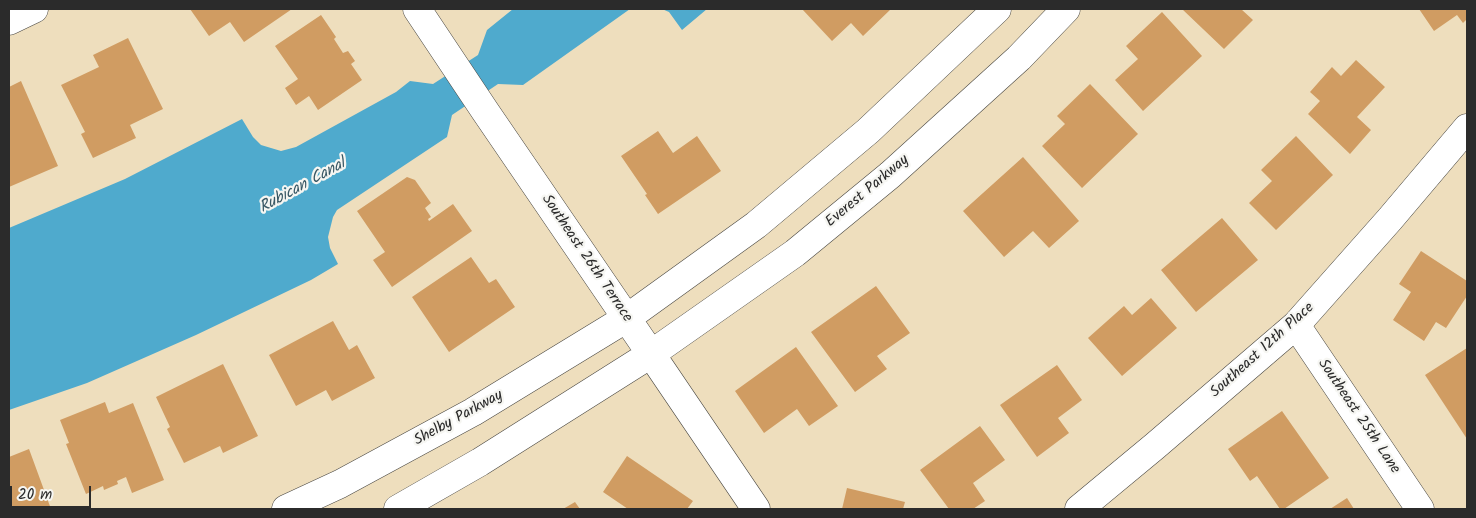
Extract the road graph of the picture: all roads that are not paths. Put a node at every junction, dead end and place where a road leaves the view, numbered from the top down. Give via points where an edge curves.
1 (34, 9) edge
2 (417, 9) edge
3 (997, 9) edge
4 (1066, 9) edge
5 (9, 21) edge
6 (1467, 128) edge
7 (627, 318) junction
8 (1296, 325) junction
9 (651, 354) junction
10 (286, 509) edge
11 (398, 509) edge
12 (756, 509) edge
13 (1079, 509) edge
14 (1420, 509) edge

1 - 5 street
2 - 7 street, Southeast 26th Terrace
3 - 7 street via 868,131 756,225
4 - 9 street, Everest Parkway via 1019,58 890,175 795,253
6 - 8 street, Southeast 12th Place
7 - 9 street, Southeast 26th Terrace
7 - 10 street, Shelby Parkway via 473,412 340,484
8 - 13 street, Southeast 12th Place
8 - 14 street, Southeast 25th Lane
9 - 11 street via 480,462
9 - 12 street, Southeast 26th Terrace

